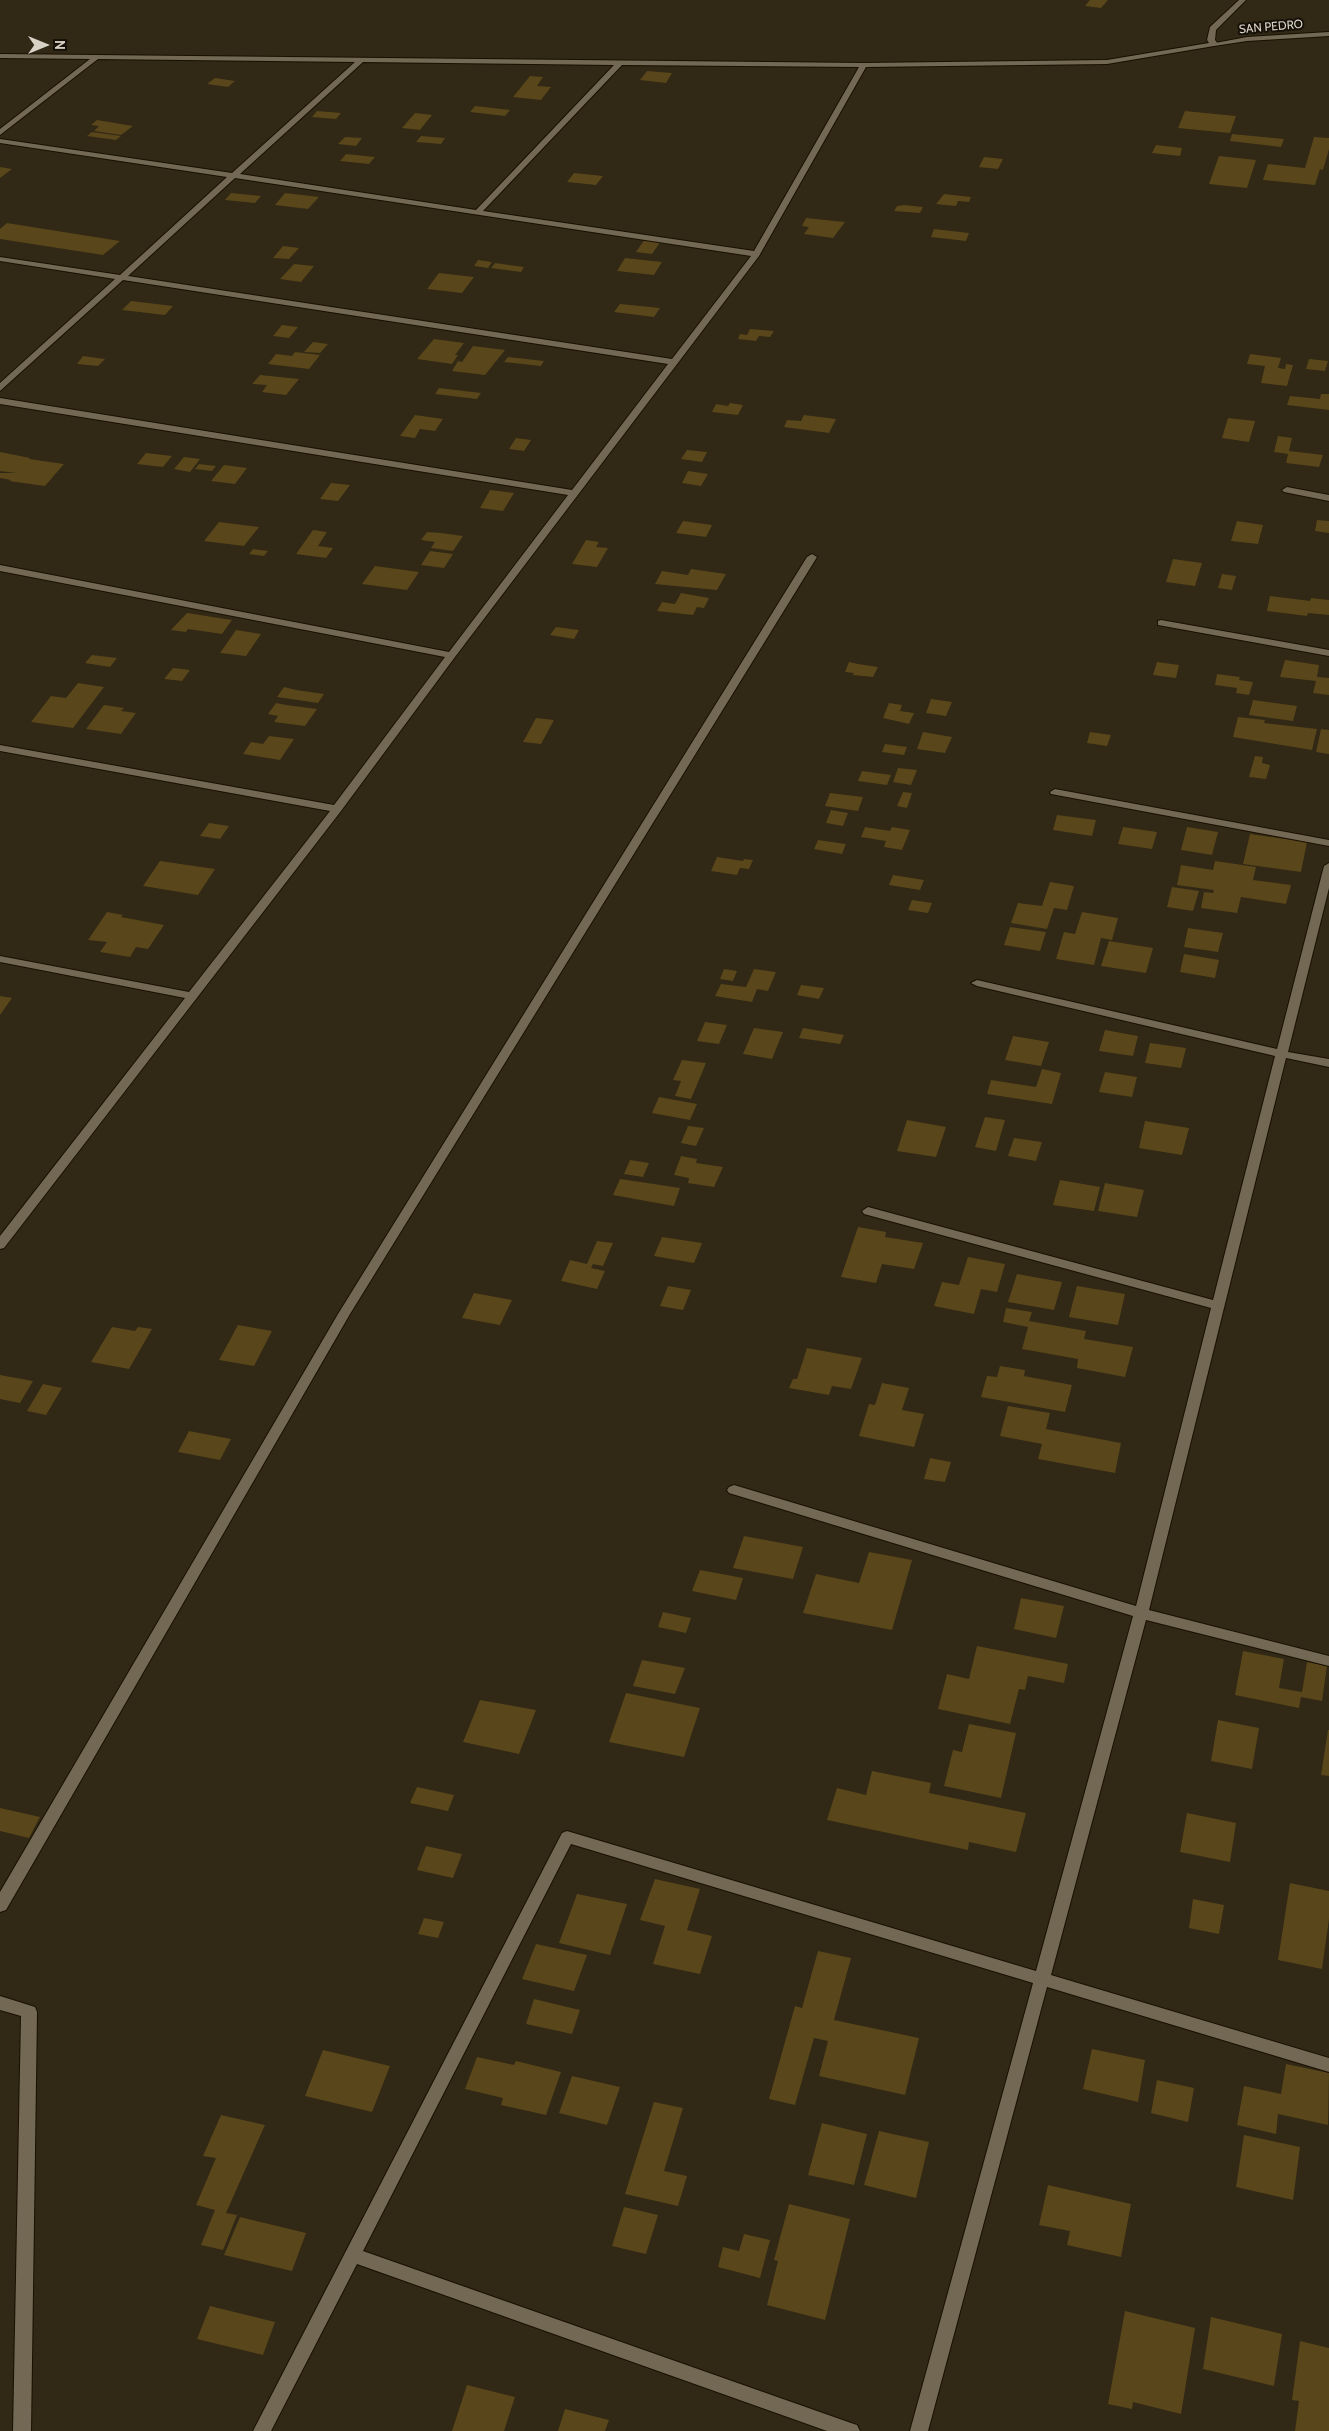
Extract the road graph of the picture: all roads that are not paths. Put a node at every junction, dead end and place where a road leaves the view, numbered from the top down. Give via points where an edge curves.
1 (1243, 0) edge
2 (1329, 34) edge
3 (1214, 44) junction
4 (0, 56) edge
5 (98, 56) junction
6 (362, 59) junction
7 (620, 62) junction
8 (864, 65) junction
9 (0, 134) edge
10 (0, 141) edge
11 (234, 176) junction
12 (478, 212) junction
13 (756, 254) junction
14 (0, 259) edge
15 (122, 277) junction
16 (673, 362) junction
17 (0, 388) edge
18 (0, 401) edge
19 (1287, 490) dead end
20 (574, 492) junction
21 (1329, 498) edge
22 (812, 557) dead end
23 (0, 568) edge
24 (1162, 623) dead end
25 (1329, 653) edge
26 (451, 655) junction
27 (0, 748) edge
28 (1055, 792) dead end
29 (337, 809) junction
30 (1329, 843) edge
31 (1329, 866) edge
32 (0, 959) edge
33 (978, 983) dead end
34 (190, 996) junction
35 (1282, 1054) junction
36 (1329, 1063) edge
37 (868, 1210) dead end
38 (4, 1234) edge
39 (0, 1245) edge
40 (1218, 1306) junction
41 (734, 1490) dead end
42 (1141, 1613) junction
43 (1329, 1661) edge
44 (0, 1906) edge
45 (1041, 1981) junction
46 (0, 2002) edge
47 (1329, 2065) edge
48 (352, 2255) junction
49 (22, 2431) edge
50 (262, 2431) edge
51 (851, 2431) edge
52 (919, 2431) edge

1 - 3 street via 1213,29 1211,40
2 - 3 street, SAN PEDRO
3 - 8 street, SAN PEDRO via 1107,62
4 - 5 street, SAN PEDRO
5 - 6 street, SAN PEDRO
5 - 9 street
6 - 7 street, SAN PEDRO
6 - 11 street
7 - 8 street, SAN PEDRO
7 - 12 street
8 - 13 street
10 - 11 street
11 - 12 street
11 - 15 street
12 - 13 street
13 - 16 street
14 - 15 street
15 - 16 street
15 - 17 street
16 - 20 street
18 - 20 street
19 - 21 street
20 - 26 street
22 - 44 street via 344,1314
23 - 26 street
24 - 25 street
26 - 29 street
27 - 29 street
28 - 30 street
29 - 34 street
31 - 35 street
32 - 34 street
33 - 35 street
34 - 38 street
35 - 36 street
35 - 40 street
37 - 40 street
38 - 39 street
40 - 42 street
41 - 42 street
42 - 43 street
42 - 45 street
45 - 47 street
45 - 48 street via 567,1837
45 - 52 street
46 - 49 street via 29,2012
48 - 50 street
48 - 51 street

